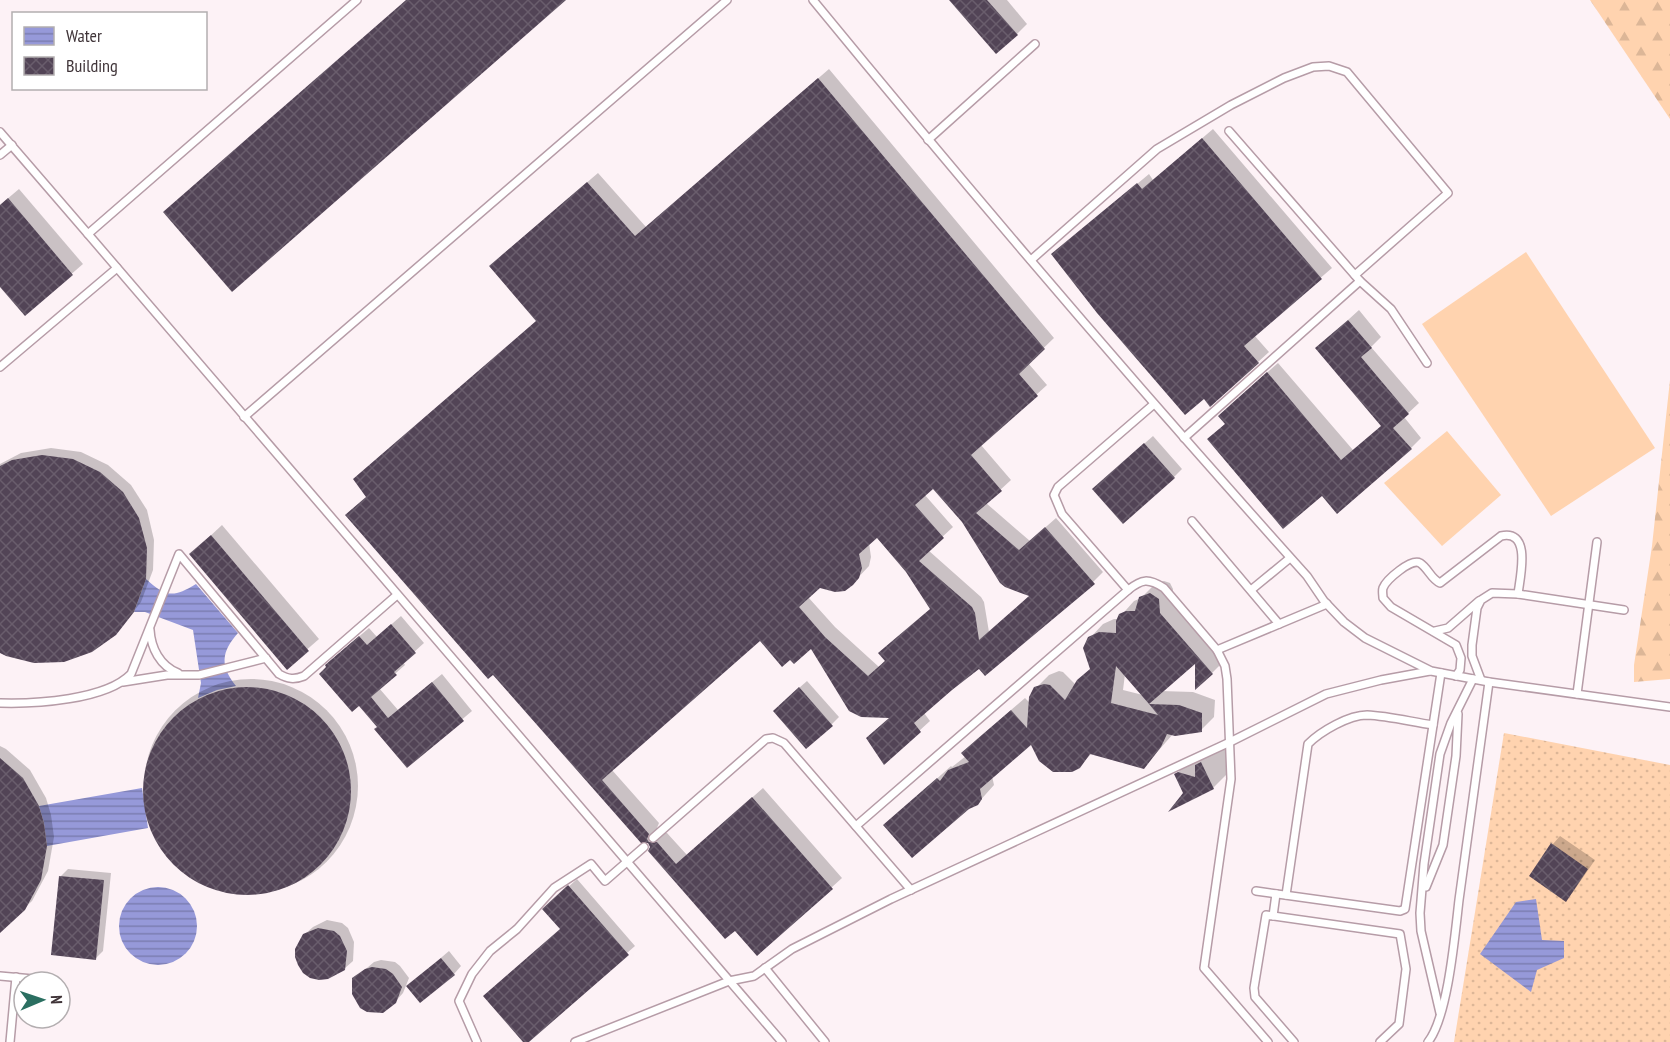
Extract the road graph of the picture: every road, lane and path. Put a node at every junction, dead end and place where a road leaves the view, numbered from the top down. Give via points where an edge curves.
1 (357, 0) edge
2 (728, 0) edge
3 (813, 0) edge
4 (1035, 44) dead end
5 (1229, 131) dead end
6 (0, 132) edge
7 (928, 140) junction
8 (12, 145) junction
9 (0, 155) edge
10 (88, 234) junction
11 (1031, 260) junction
12 (117, 268) junction
13 (1358, 278) junction
14 (1427, 363) dead end
15 (0, 367) edge
16 (1154, 404) junction
17 (244, 417) junction
18 (1184, 438) junction
19 (1192, 521) dead end
20 (1597, 542) dead end
21 (1290, 558) junction
22 (1128, 590) junction
23 (1251, 590) junction
24 (1518, 594) junction
25 (398, 595) junction
26 (1481, 600) junction
27 (1327, 604) junction
28 (1589, 604) junction
29 (1624, 610) dead end
30 (1279, 624) junction
31 (150, 626) junction
32 (1432, 631) junction
33 (1217, 650) junction
34 (266, 658) junction
35 (1431, 671) junction
36 (1441, 673) junction
37 (183, 675) junction
38 (1456, 676) junction
39 (1481, 680) junction
40 (123, 682) junction
41 (1577, 694) junction
42 (0, 703) edge
43 (1670, 707) edge
44 (1458, 709) junction
45 (1433, 725) junction
46 (1230, 742) junction
47 (856, 826) junction
48 (653, 838) dead end
49 (644, 847) dead end
50 (627, 862) junction
51 (911, 890) junction
52 (1256, 891) dead end
53 (1276, 894) junction
54 (1286, 895) junction
55 (1420, 913) junction
56 (1272, 916) junction
57 (765, 968) junction
58 (729, 981) junction
59 (1441, 1016) junction
60 (12, 1020) edge
61 (10, 1042) edge
62 (477, 1042) edge
63 (575, 1042) edge
64 (782, 1042) edge
65 (825, 1042) edge
66 (1268, 1042) edge
67 (1294, 1042) edge
68 (1380, 1042) edge
69 (1428, 1042) edge

1 - 10 lane
2 - 17 lane
3 - 7 lane
4 - 7 lane
5 - 13 lane
6 - 8 lane
7 - 11 lane
8 - 9 lane
8 - 10 lane
10 - 12 lane
11 - 13 lane via 1158,149 1284,78 1313,66 1329,66 1347,72 1448,193
11 - 16 lane
12 - 15 lane
12 - 17 lane
13 - 14 lane via 1391,309
13 - 18 lane
16 - 18 lane
16 - 22 lane via 1054,495 1062,514
17 - 25 lane
18 - 21 lane
19 - 23 lane
20 - 28 lane
21 - 23 lane
21 - 27 lane
22 - 33 lane via 1147,580 1164,588
22 - 47 lane
23 - 30 lane
24 - 26 lane via 1492,593
24 - 28 lane
24 - 32 lane via 1522,553 1516,538 1508,534 1440,583 1421,564 1407,565 1388,581 1383,598
25 - 34 lane via 296,680 279,674
25 - 50 lane
26 - 32 lane via 1448,628
26 - 39 lane via 1472,645
27 - 30 lane
27 - 35 lane via 1365,638
28 - 29 lane
28 - 41 lane
30 - 33 lane
31 - 34 lane via 179,554
31 - 37 lane via 155,651 167,669
31 - 40 lane via 131,674
32 - 38 lane via 1456,645 1461,658
33 - 46 lane via 1227,679
34 - 37 lane via 198,675
35 - 36 lane
35 - 46 lane via 1326,694
36 - 38 lane
36 - 45 lane
37 - 40 lane
38 - 39 lane
39 - 41 lane
39 - 44 lane
39 - 59 lane via 1452,954
40 - 42 lane via 57,701
41 - 43 lane
44 - 55 lane via 1440,754
44 - 55 lane via 1456,756 1443,845 1427,880
45 - 54 lane via 1365,715 1337,724 1308,744
45 - 54 lane via 1405,909
46 - 51 lane
46 - 66 lane via 1231,778 1204,968
47 - 48 lane via 784,743 773,738 766,739
47 - 51 lane
49 - 50 lane
50 - 58 lane
50 - 62 lane via 606,881 591,864 563,882 490,951 472,974 459,1001
51 - 57 lane via 792,949
52 - 53 lane
53 - 54 lane
53 - 56 lane
55 - 59 lane via 1420,931
56 - 67 lane via 1266,915 1255,997
56 - 68 lane via 1400,934 1406,969 1399,1024
57 - 58 lane via 754,976
57 - 65 lane
58 - 63 lane
58 - 64 lane
59 - 69 lane
60 - 61 lane

